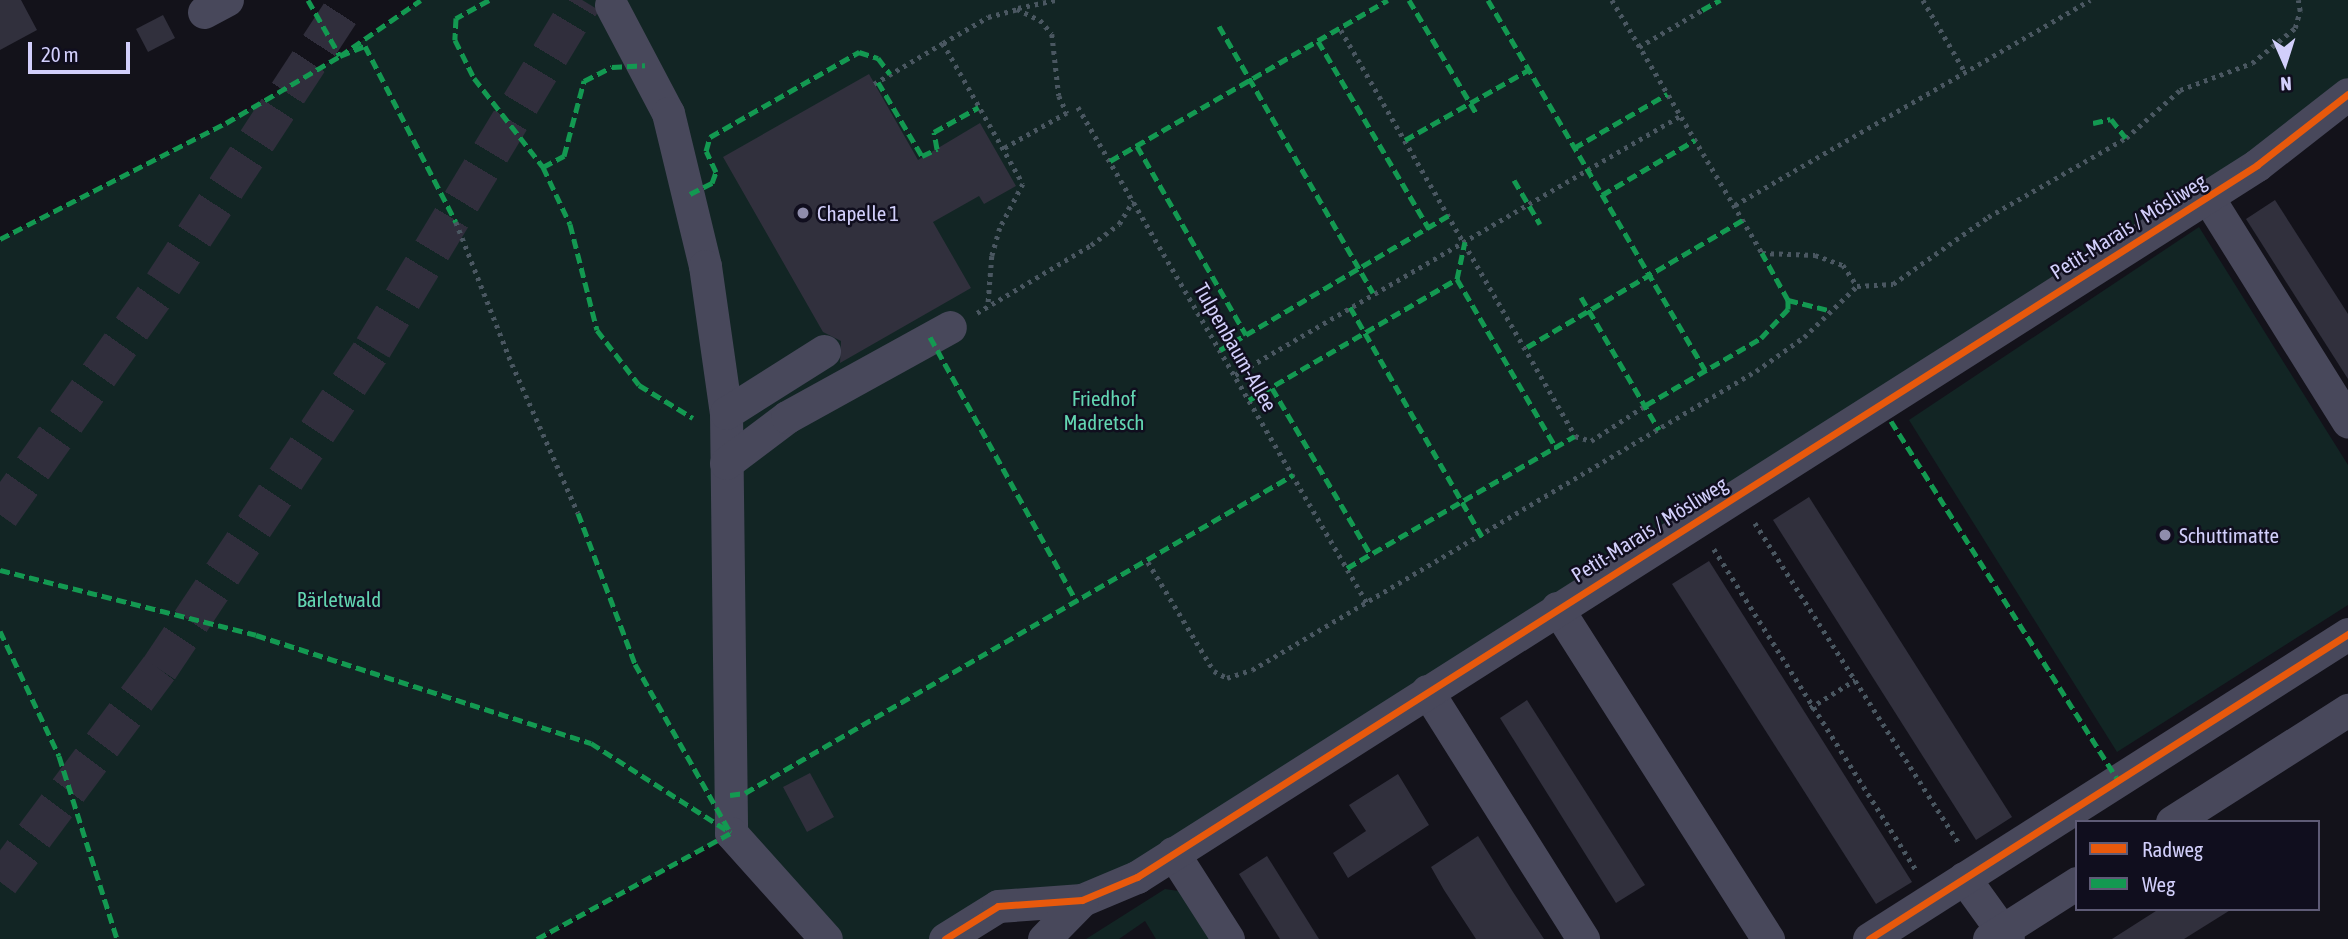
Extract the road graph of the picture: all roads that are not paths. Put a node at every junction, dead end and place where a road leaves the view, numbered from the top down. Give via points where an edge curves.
1 (611, 5) dead end
2 (2348, 94) edge
3 (2207, 196) junction
4 (950, 327) road end
5 (824, 351) dead end
6 (726, 413) junction
7 (2348, 422) edge
8 (726, 463) junction
9 (1557, 608) junction
10 (2348, 634) edge
11 (1427, 691) junction
12 (2348, 710) edge
13 (2175, 820) edge
14 (1173, 853) junction
15 (1970, 874) junction
16 (2075, 884) edge
17 (1082, 900) junction
18 (2000, 936) edge
19 (826, 939) edge
20 (945, 939) edge
21 (1044, 939) edge
22 (1228, 939) edge
23 (1583, 939) edge
24 (1768, 939) edge
25 (1869, 939) edge

1 - 6 street via 668,113 686,176
2 - 3 street, Petit-Marais / Mösliweg via 2317,114 2286,146
3 - 7 street, Petit-Marais / Mösliweg
3 - 9 street, Petit-Marais / Mösliweg
4 - 8 street via 788,417
5 - 6 street
6 - 8 street
8 - 19 street via 731,833
9 - 11 street, Petit-Marais / Mösliweg
9 - 24 street
10 - 15 street
11 - 14 street, Petit-Marais / Mösliweg
11 - 23 street
12 - 13 street
14 - 17 street, Petit-Marais / Mösliweg via 1137,877
14 - 22 street
15 - 18 street
15 - 25 street
16 - 18 street
17 - 20 street, Petit-Marais / Mösliweg via 998,906
17 - 21 street, Petit-Marais / Mösliweg

